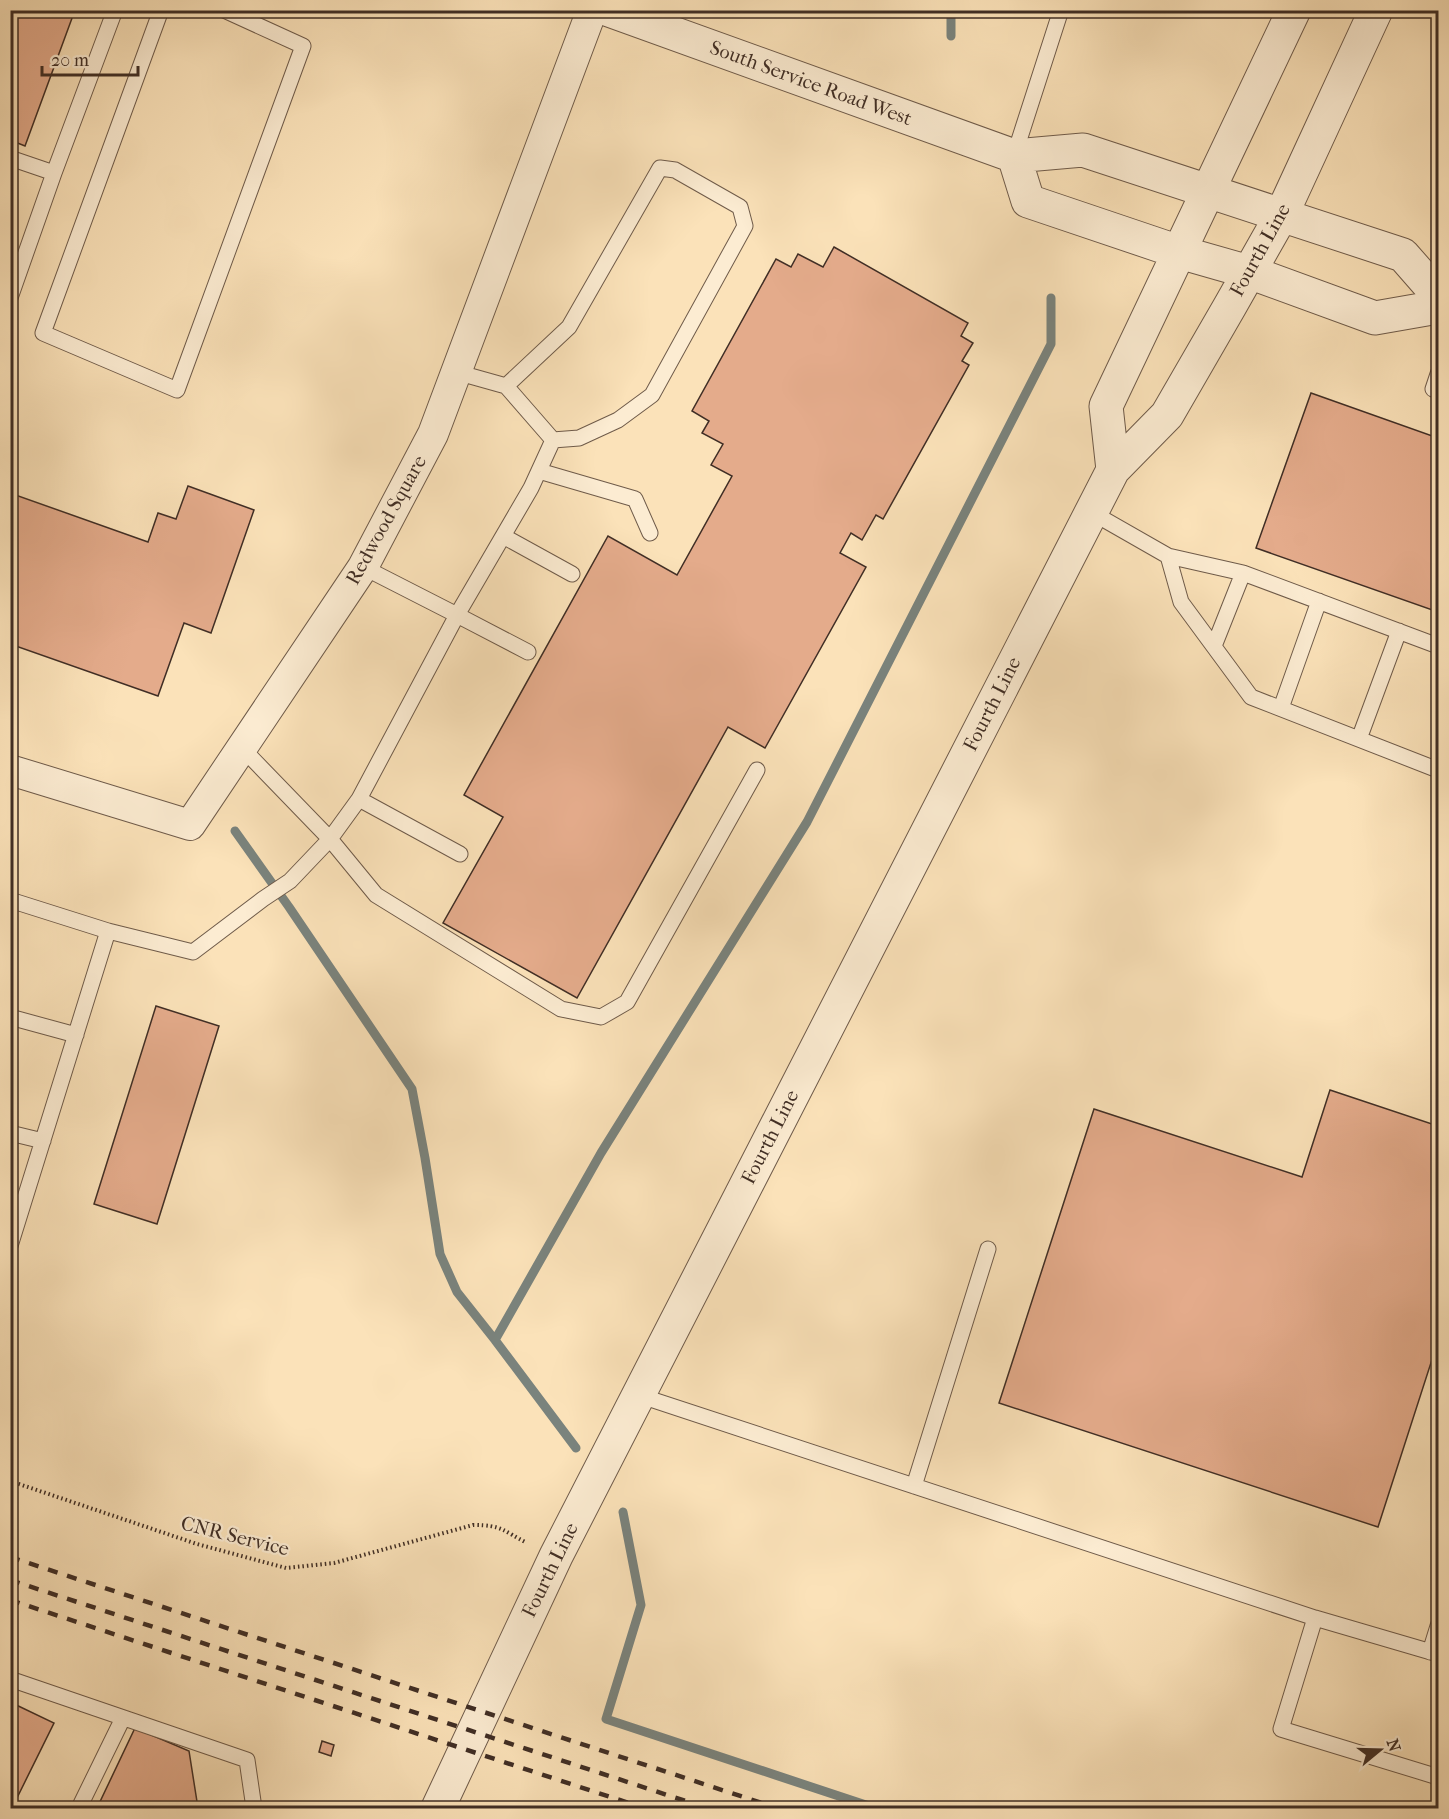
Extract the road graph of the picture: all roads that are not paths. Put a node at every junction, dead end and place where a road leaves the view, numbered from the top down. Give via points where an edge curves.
1 (115, 10) edge
2 (161, 10) edge
3 (224, 10) edge
4 (592, 10) edge
5 (609, 10) edge
6 (1061, 10) edge
7 (1294, 10) edge
8 (1376, 10) edge
9 (247, 15) edge
10 (1014, 156) junction
11 (10, 158) edge
12 (54, 173) junction
13 (1208, 192) junction
14 (1281, 216) junction
15 (1179, 252) junction
16 (1249, 272) junction
17 (1438, 295) edge
18 (10, 298) edge
19 (1438, 307) edge
20 (456, 372) junction
21 (1438, 374) edge
22 (506, 386) junction
23 (1438, 391) edge
24 (552, 440) junction
25 (1113, 470) junction
26 (539, 471) junction
27 (1091, 512) junction
28 (650, 533) dead end
29 (503, 536) junction
30 (1168, 556) junction
31 (363, 567) junction
32 (1243, 573) junction
33 (572, 574) dead end
34 (1319, 601) junction
35 (457, 615) junction
36 (1399, 631) junction
37 (1214, 646) junction
38 (1438, 646) edge
39 (528, 652) dead end
40 (1281, 708) junction
41 (1359, 739) junction
42 (242, 748) junction
43 (10, 770) edge
44 (757, 770) dead end
45 (1438, 770) edge
46 (360, 799) junction
47 (330, 839) junction
48 (460, 854) dead end
49 (10, 900) edge
50 (108, 931) junction
51 (10, 1017) edge
52 (76, 1035) junction
53 (10, 1133) edge
54 (43, 1141) junction
55 (10, 1246) edge
56 (988, 1248) dead end
57 (638, 1395) junction
58 (914, 1486) junction
59 (1315, 1618) junction
60 (1438, 1626) edge
61 (1434, 1653) edge
62 (10, 1679) edge
63 (123, 1718) junction
64 (1438, 1777) edge
65 (79, 1809) edge
66 (254, 1809) edge
67 (438, 1809) edge

1 - 12 lane
2 - 9 lane via 43,333 177,390 303,46
3 - 9 lane
4 - 20 street, Redwood Square
5 - 10 street, South Service Road West
6 - 10 lane
7 - 13 street
8 - 14 street, Fourth Line
10 - 13 street, South Service Road West via 1083,150
10 - 15 street via 1028,201
11 - 12 lane
12 - 18 lane
13 - 14 street, South Service Road West
13 - 15 street
14 - 16 street, Fourth Line
14 - 17 street, South Service Road West via 1403,255
15 - 16 street
15 - 25 street via 1106,406
16 - 19 street via 1375,318
16 - 25 street, Fourth Line via 1167,415
20 - 22 lane
20 - 31 street, Redwood Square via 433,434
21 - 23 lane via 1433,389
22 - 24 lane
22 - 24 lane via 569,327 660,168 675,170 740,207 745,226 652,395 618,420 579,438
24 - 26 lane
25 - 27 street, Fourth Line
26 - 28 lane via 635,499
26 - 29 lane
27 - 30 lane
27 - 57 street, Fourth Line
29 - 33 lane
29 - 35 lane
30 - 32 lane
30 - 37 lane via 1181,602
31 - 35 lane
31 - 42 street, Redwood Square
32 - 34 lane
32 - 37 lane
34 - 36 lane
34 - 40 lane
35 - 39 lane
35 - 46 lane
36 - 38 lane
36 - 41 lane
37 - 40 lane via 1251,697
40 - 41 lane
41 - 45 lane
42 - 43 street, Redwood Square via 190,825
42 - 47 lane
44 - 47 lane via 627,1002 601,1017 561,1009 376,895
46 - 47 lane
46 - 48 lane
47 - 50 lane via 290,881 193,952
49 - 50 lane
50 - 52 lane
51 - 52 lane
52 - 54 lane
53 - 54 lane
54 - 55 lane
56 - 58 lane
57 - 58 lane
57 - 67 street, Fourth Line via 556,1556
58 - 59 lane
59 - 61 lane
59 - 64 lane via 1281,1729
60 - 61 lane
62 - 63 lane
63 - 65 lane
63 - 66 lane via 247,1760

